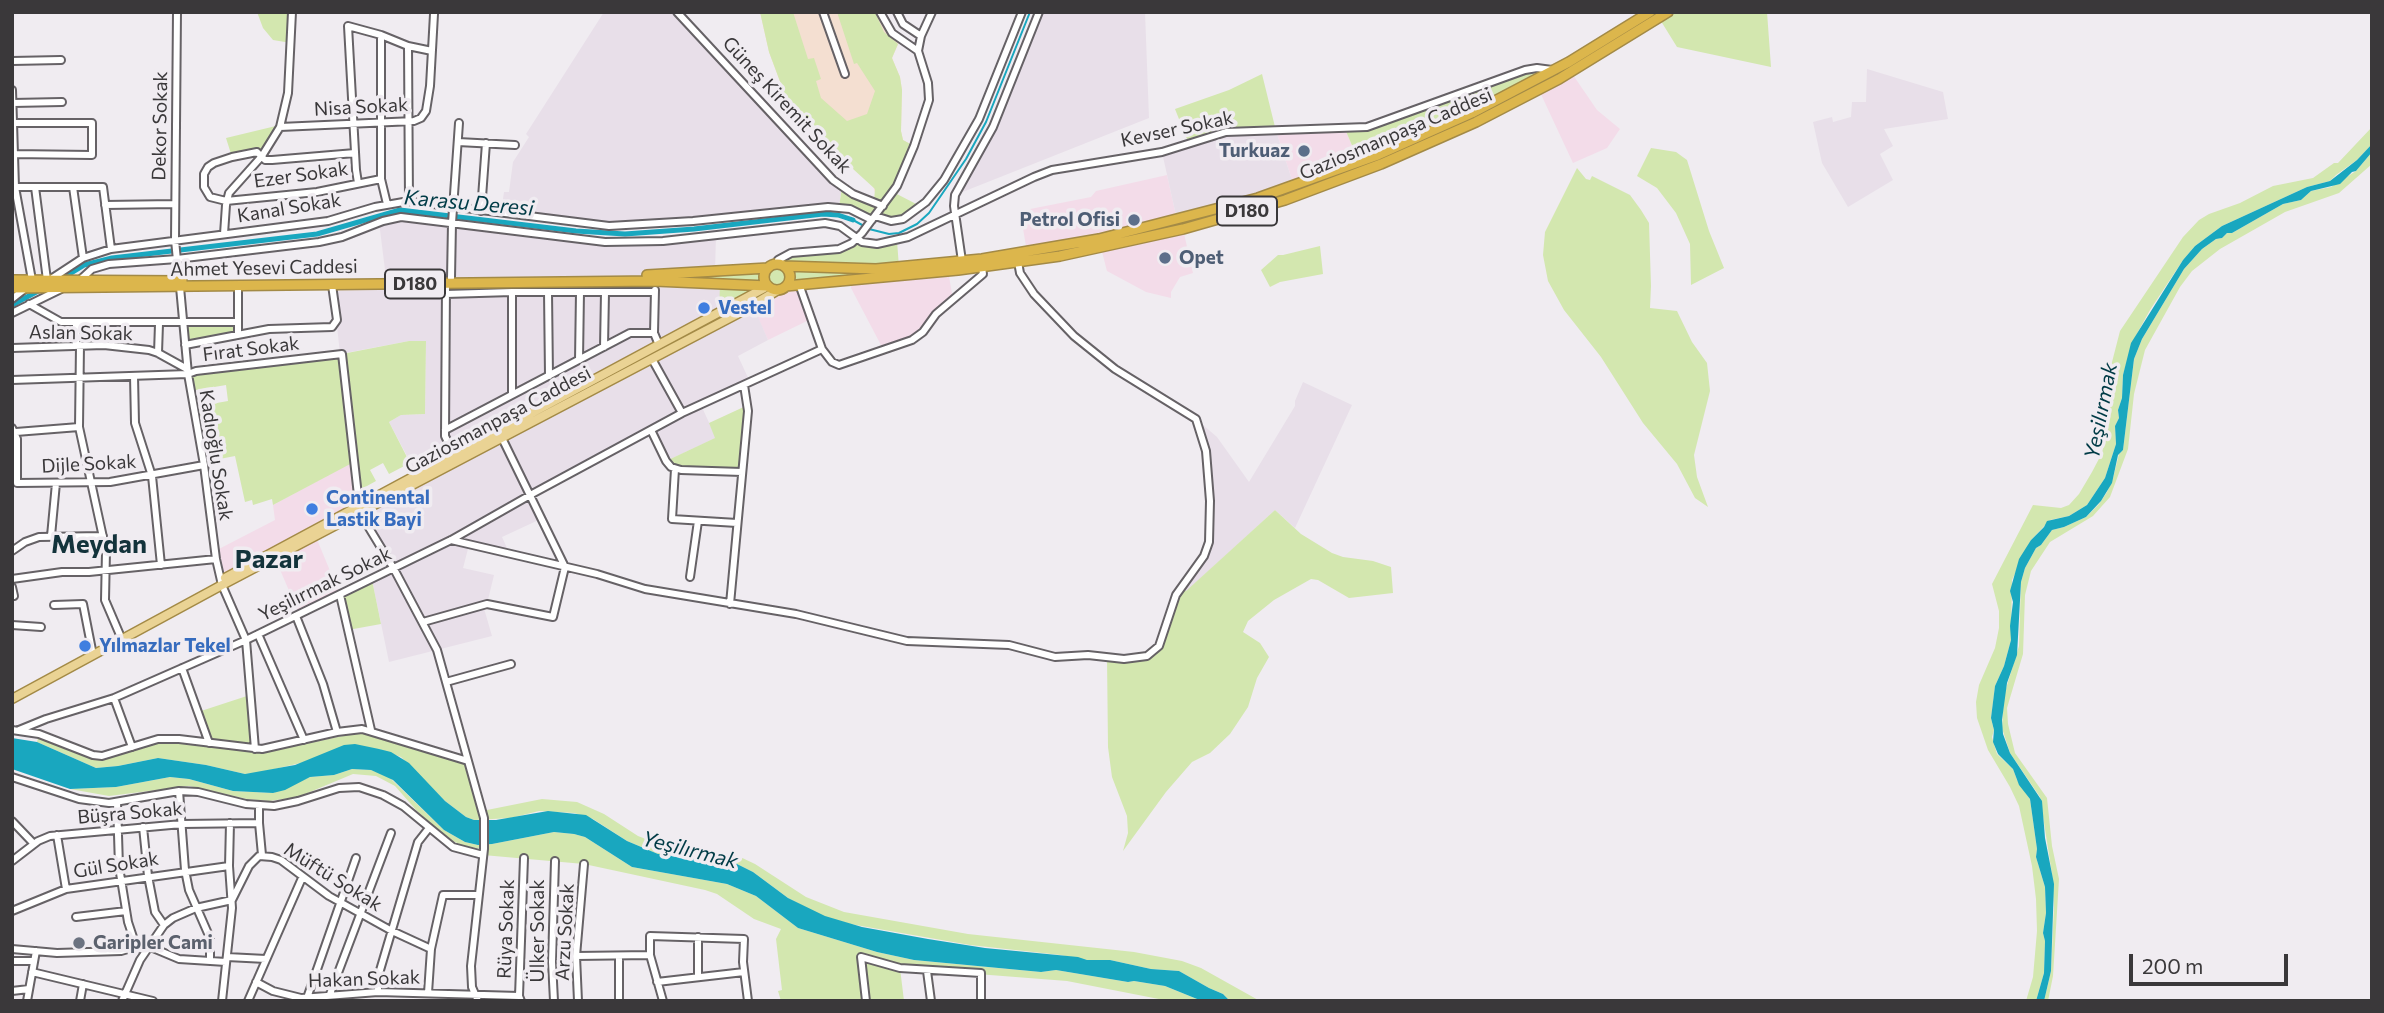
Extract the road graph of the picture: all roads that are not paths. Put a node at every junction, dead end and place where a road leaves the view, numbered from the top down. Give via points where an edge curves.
1 (177, 12) edge
2 (292, 12) edge
3 (677, 12) edge
4 (823, 12) edge
5 (880, 12) edge
6 (897, 12) edge
7 (932, 12) edge
8 (1022, 12) edge
9 (1039, 12) edge
10 (1650, 12) edge
11 (1668, 12) edge
12 (435, 14) dead end
13 (381, 35) junction
14 (922, 36) junction
15 (408, 46) junction
16 (432, 51) junction
17 (918, 51) junction
18 (61, 60) dead end
19 (12, 61) edge
20 (1554, 71) junction
21 (845, 74) dead end
22 (12, 90) edge
23 (62, 102) dead end
24 (13, 106) edge
25 (381, 121) junction
26 (409, 121) junction
27 (13, 123) edge
28 (353, 123) junction
29 (459, 123) dead end
30 (280, 127) junction
31 (458, 142) junction
32 (486, 143) junction
33 (515, 145) dead end
34 (355, 153) junction
35 (13, 154) edge
36 (262, 156) junction
37 (381, 179) junction
38 (358, 183) junction
39 (15, 187) junction
40 (35, 187) junction
41 (73, 187) junction
42 (226, 201) junction
43 (410, 201) junction
44 (175, 204) junction
45 (387, 204) junction
46 (106, 205) junction
47 (883, 206) junction
48 (453, 207) junction
49 (481, 211) junction
50 (956, 215) junction
51 (872, 220) junction
52 (452, 223) junction
53 (224, 234) junction
54 (856, 239) junction
55 (175, 240) junction
56 (111, 249) junction
57 (82, 258) junction
58 (177, 259) junction
59 (962, 261) junction
60 (1018, 262) junction
61 (781, 265) junction
62 (768, 268) junction
63 (982, 268) junction
64 (12, 280) edge
65 (48, 280) junction
66 (80, 280) junction
67 (655, 281) junction
68 (29, 284) junction
69 (65, 284) junction
70 (179, 284) junction
71 (799, 284) junction
72 (332, 285) junction
73 (448, 285) junction
74 (238, 286) junction
75 (777, 287) junction
76 (12, 288) edge
77 (512, 292) junction
78 (548, 292) junction
79 (580, 292) junction
80 (605, 292) junction
81 (655, 292) junction
82 (12, 299) edge
83 (29, 304) junction
84 (12, 313) edge
85 (238, 322) junction
86 (76, 323) junction
87 (183, 323) junction
88 (159, 324) junction
89 (654, 333) junction
90 (238, 335) junction
91 (78, 345) junction
92 (185, 345) junction
93 (659, 345) junction
94 (604, 347) junction
95 (12, 348) edge
96 (822, 349) junction
97 (158, 353) junction
98 (652, 359) junction
99 (579, 360) junction
100 (188, 372) junction
101 (134, 376) junction
102 (549, 376) junction
103 (80, 378) junction
104 (12, 380) edge
105 (744, 384) junction
106 (512, 394) junction
107 (682, 413) junction
108 (79, 427) junction
109 (14, 430) edge
110 (445, 430) junction
111 (651, 430) junction
112 (502, 438) junction
113 (456, 458) junction
114 (204, 465) junction
115 (676, 469) junction
116 (742, 472) junction
117 (152, 476) junction
118 (56, 483) junction
119 (92, 483) junction
120 (532, 494) junction
121 (360, 509) junction
122 (698, 521) junction
123 (737, 523) junction
124 (51, 536) junction
125 (103, 536) junction
126 (451, 540) junction
127 (12, 551) edge
128 (216, 559) junction
129 (161, 565) junction
130 (565, 567) junction
131 (394, 569) junction
132 (107, 570) junction
133 (690, 577) dead end
134 (12, 579) edge
135 (221, 583) junction
136 (12, 587) edge
137 (340, 595) junction
138 (14, 596) dead end
139 (730, 604) junction
140 (54, 605) dead end
141 (296, 616) junction
142 (423, 622) junction
143 (12, 625) edge
144 (41, 627) dead end
145 (258, 634) junction
146 (120, 635) junction
147 (246, 640) junction
148 (92, 650) junction
149 (511, 664) dead end
150 (182, 668) junction
151 (446, 682) junction
152 (12, 694) edge
153 (114, 698) junction
154 (12, 699) edge
155 (16, 730) edge
156 (371, 730) junction
157 (337, 732) junction
158 (304, 740) junction
159 (209, 743) junction
160 (132, 747) junction
161 (255, 748) junction
162 (468, 761) junction
163 (12, 777) edge
164 (179, 791) junction
165 (117, 802) junction
166 (260, 806) junction
167 (12, 821) edge
168 (230, 823) junction
169 (259, 823) junction
170 (182, 824) junction
171 (143, 827) junction
172 (429, 828) junction
173 (117, 830) junction
174 (391, 832) dead end
175 (58, 835) junction
176 (34, 844) junction
177 (262, 855) junction
178 (483, 855) junction
179 (356, 858) dead end
180 (524, 858) dead end
181 (555, 861) dead end
182 (12, 862) edge
183 (584, 864) dead end
184 (229, 866) junction
185 (185, 870) junction
186 (148, 876) junction
187 (302, 878) junction
188 (120, 881) junction
189 (66, 889) junction
190 (478, 895) junction
191 (232, 900) junction
192 (339, 902) junction
193 (196, 908) junction
194 (12, 911) edge
195 (126, 911) junction
196 (360, 913) junction
197 (76, 917) dead end
198 (164, 925) junction
199 (392, 931) junction
200 (698, 937) junction
201 (138, 946) junction
202 (12, 949) edge
203 (147, 949) junction
204 (431, 949) junction
205 (36, 951) junction
206 (650, 955) junction
207 (576, 956) junction
208 (619, 956) junction
209 (227, 959) junction
210 (266, 959) junction
211 (12, 961) edge
212 (34, 961) junction
213 (211, 961) junction
214 (927, 971) junction
215 (32, 972) junction
216 (744, 972) junction
217 (698, 977) junction
218 (256, 982) junction
219 (657, 982) junction
220 (83, 984) junction
221 (29, 989) junction
222 (12, 991) edge
223 (378, 992) junction
224 (428, 993) junction
225 (330, 994) junction
226 (123, 997) edge
227 (457, 997) edge
228 (476, 998) edge
229 (520, 998) edge
230 (306, 999) edge
231 (27, 1001) edge
232 (80, 1001) edge
233 (153, 1001) edge
234 (222, 1001) edge
235 (248, 1001) edge
236 (554, 1001) edge
237 (578, 1001) edge
238 (619, 1001) edge
239 (663, 1001) edge
240 (748, 1001) edge
241 (866, 1001) edge
242 (930, 1001) edge
243 (981, 1001) edge

1 - 44 street, Dekor Sokak
2 - 30 street via 288,93
3 - 47 street, Güneş Kiremit Sokak via 833,180
4 - 21 street
5 - 17 street via 892,33
6 - 14 street via 903,24
7 - 14 street
8 - 51 street via 979,119 944,180 926,202 903,219
9 - 50 street via 993,127 957,189
10 - 20 highway, Gaziosmanpaşa Caddesi / D180
11 - 60 highway, Gaziosmanpaşa Caddesi / D180 via 1510,105 1345,178 1186,228
12 - 16 street, Nisa Sokak
13 - 15 street
13 - 25 street
13 - 28 street via 348,26
14 - 17 street
15 - 16 street
15 - 26 street
16 - 26 street, Nisa Sokak via 426,111
17 - 47 street via 929,100 904,172
18 - 19 street
20 - 50 street, Kevser Sokak via 1525,70 1367,127 1226,132 1162,152 1052,170
20 - 59 highway, Gaziosmanpaşa Caddesi / D180 via 1413,140 1282,190 1099,239
22 - 24 street
23 - 24 street
24 - 27 street
25 - 26 street, Nisa Sokak
25 - 28 street, Nisa Sokak
25 - 37 street
26 - 43 street
27 - 35 street
27 - 35 street via 92,123 92,155
28 - 30 street, Nisa Sokak
28 - 34 street
29 - 31 street
30 - 36 street
31 - 32 street
31 - 48 street
32 - 33 street
32 - 49 street
34 - 36 street via 272,160
34 - 38 street
35 - 39 street
36 - 42 street
36 - 42 street via 257,152 232,157 205,170 207,195
37 - 38 street, Ezer Sokak
37 - 45 street
38 - 42 street, Ezer Sokak
39 - 40 street
39 - 68 street
40 - 41 street
40 - 65 street
41 - 46 street via 103,187
41 - 57 street
42 - 53 street
43 - 45 street, Kanal Sokak
43 - 48 street, Kanal Sokak
44 - 46 street
44 - 55 street, Dekor Sokak
45 - 53 street, Kanal Sokak via 328,222
46 - 56 street
47 - 51 street
48 - 49 street, Kanal Sokak
48 - 52 street
49 - 51 street, Kanal Sokak via 609,226 828,207 850,209
50 - 54 street, Kevser Sokak via 897,241 877,244
50 - 59 street
51 - 54 street
52 - 54 street via 629,242 825,223 840,226
52 - 58 street via 401,217 319,242
52 - 73 street
53 - 55 street, Kanal Sokak
54 - 61 street via 839,249 792,253 778,260
55 - 56 street, Kanal Sokak
55 - 58 street, Dekor Sokak
56 - 57 street, Kanal Sokak
57 - 65 street, Kanal Sokak
58 - 66 street via 103,265
58 - 70 street, Kadıoğlu Sokak
59 - 61 highway, Gaziosmanpaşa Caddesi / D180 via 876,269
60 - 63 highway, Gaziosmanpaşa Caddesi / D180
60 - 139 street via 1034,294 1081,342 1115,369 1196,419 1206,451 1209,542 1176,595 1156,650 1141,658 1124,659 1045,656 1009,645 892,638 796,614
61 - 62 highway, Gaziosmanpaşa Caddesi
61 - 75 highway via 790,276
62 - 73 highway, Ahmet Yesevi Caddesi / D180
62 - 75 highway via 764,277
63 - 71 highway, Gaziosmanpaşa Caddesi / D180
63 - 96 street via 983,274 936,314 923,332 902,345 839,365
64 - 68 highway, Ahmet Yesevi Caddesi / D180
65 - 68 highway, Ahmet Yesevi Caddesi / D180
65 - 69 highway, Ahmet Yesevi Caddesi / D180
66 - 69 highway, Ahmet Yesevi Caddesi / D180
66 - 70 highway, Ahmet Yesevi Caddesi / D180
67 - 73 highway, Ahmet Yesevi Caddesi / D180
67 - 75 highway, Ahmet Yesevi Caddesi / D180
67 - 81 street
68 - 69 highway, Ahmet Yesevi Caddesi / D180
68 - 76 highway, Ahmet Yesevi Caddesi / D180
68 - 82 street
69 - 70 highway, Ahmet Yesevi Caddesi / D180
69 - 83 street
70 - 73 highway, Ahmet Yesevi Caddesi / D180
70 - 74 highway, Ahmet Yesevi Caddesi / D180
70 - 87 street, Kadıoğlu Sokak
71 - 75 highway, Gaziosmanpaşa Caddesi / D180
71 - 96 street
72 - 73 highway, Ahmet Yesevi Caddesi / D180
72 - 74 highway, Ahmet Yesevi Caddesi / D180
72 - 90 street via 337,320 332,327
73 - 77 street
73 - 110 street
74 - 85 street
75 - 93 main road, Gaziosmanpaşa Caddesi
75 - 98 main road, Gaziosmanpaşa Caddesi via 741,312
77 - 78 street
77 - 106 street
78 - 79 street
78 - 102 street
79 - 80 street
79 - 99 street
80 - 81 street
80 - 94 street
81 - 89 street
83 - 84 street
83 - 86 street via 61,322
85 - 87 street
85 - 90 street
86 - 88 street
86 - 91 street
87 - 88 street
87 - 92 street, Kadıoğlu Sokak
88 - 97 street
89 - 93 street
89 - 94 street via 630,333
90 - 92 street
91 - 95 street, Aslan Sokak
91 - 97 street, Aslan Sokak
91 - 103 street
92 - 100 street, Kadıoğlu Sokak
93 - 113 main road, Gaziosmanpaşa Caddesi
94 - 99 street
96 - 105 street, Yeşilırmak Sokak
97 - 100 street, Aslan Sokak
98 - 107 street
98 - 112 main road, Gaziosmanpaşa Caddesi
99 - 102 street
100 - 101 street, Fırat Sokak
100 - 114 street, Kadıoğlu Sokak
100 - 121 street, Fırat Sokak via 342,354
101 - 103 street, Fırat Sokak
101 - 117 street via 135,422
102 - 106 street
103 - 104 street, Fırat Sokak
103 - 108 street
105 - 107 street, Yeşilırmak Sokak
105 - 116 street via 748,411
106 - 110 street
107 - 111 street, Yeşilırmak Sokak
108 - 109 street
108 - 119 street
109 - 118 street, Dijle Sokak via 17,483
110 - 113 street
111 - 115 street via 666,461
111 - 120 street, Yeşilırmak Sokak
112 - 113 main road, Gaziosmanpaşa Caddesi
112 - 120 street
113 - 121 main road, Gaziosmanpaşa Caddesi
114 - 117 street, Dijle Sokak
114 - 128 street, Kadıoğlu Sokak
115 - 116 street
115 - 122 street via 672,519
116 - 123 street
117 - 119 street, Dijle Sokak
117 - 129 street
118 - 119 street, Dijle Sokak
118 - 124 street
119 - 125 street
120 - 126 street, Yeşilırmak Sokak
120 - 130 street
121 - 131 street
121 - 135 main road, Gaziosmanpaşa Caddesi
122 - 123 street
122 - 133 street
123 - 139 street
124 - 125 street
124 - 127 street via 32,539
125 - 132 street
126 - 130 street
126 - 131 street, Yeşilırmak Sokak
128 - 129 street
128 - 135 street, Kadıoğlu Sokak
129 - 132 street
130 - 139 street via 645,589
130 - 142 street via 553,617 487,604
131 - 137 street, Yeşilırmak Sokak
131 - 142 street
132 - 134 street
132 - 146 street via 105,600
135 - 146 main road, Gaziosmanpaşa Caddesi
135 - 147 street, Kadıoğlu Sokak
135 - 154 main road, Gaziosmanpaşa Caddesi
136 - 138 street
137 - 141 street, Yeşilırmak Sokak
137 - 156 street
140 - 148 street via 83,604
141 - 145 street, Yeşilırmak Sokak
141 - 157 street
142 - 151 street via 438,650
143 - 144 street
145 - 147 street, Yeşilırmak Sokak
145 - 158 street
146 - 148 main road, Gaziosmanpaşa Caddesi
147 - 150 street, Yeşilırmak Sokak
147 - 161 street, Kadıoğlu Sokak
148 - 152 main road, Gaziosmanpaşa Caddesi
149 - 151 street
150 - 153 street, Yeşilırmak Sokak
150 - 159 street
151 - 162 street
153 - 155 street, Yeşilırmak Sokak
153 - 160 street
155 - 160 street via 98,756
156 - 157 street
156 - 162 street
157 - 158 street
158 - 161 street
159 - 160 street via 166,738
159 - 161 street
162 - 178 street via 484,818
163 - 165 street via 79,799
164 - 165 street
164 - 166 street
164 - 170 street
165 - 173 street
166 - 169 street
166 - 172 street via 284,805 339,788 359,787 392,799
167 - 176 street
168 - 169 street, Büşra Sokak
168 - 170 street, Büşra Sokak
168 - 184 street
169 - 177 street
170 - 171 street, Büşra Sokak
170 - 185 street
171 - 173 street, Büşra Sokak
171 - 186 street
172 - 178 street via 453,847
172 - 199 street via 418,842
173 - 175 street, Büşra Sokak
173 - 188 street
174 - 196 street
175 - 176 street, Büşra Sokak
175 - 189 street
176 - 182 street, Büşra Sokak
177 - 187 street, Müftü Sokak via 281,860
177 - 191 street, Müftü Sokak via 251,862
178 - 190 street
179 - 192 street
180 - 229 street, Rüya Sokak
181 - 236 street, Ülker Sokak
183 - 207 street, Arzu Sokak
184 - 185 street, Gül Sokak
184 - 191 street
185 - 186 street, Gül Sokak
185 - 193 street
186 - 188 street, Gül Sokak
186 - 198 street via 155,912
187 - 192 street, Müftü Sokak
187 - 210 street
188 - 189 street, Gül Sokak
188 - 195 street
189 - 194 street, Gül Sokak
190 - 204 street via 443,895
190 - 228 street via 471,965
191 - 193 street
191 - 209 street
192 - 196 street, Müftü Sokak
192 - 230 street
193 - 198 street
193 - 213 street via 209,938
195 - 197 street
195 - 201 street
196 - 199 street, Müftü Sokak
196 - 225 street
198 - 203 street
199 - 204 street, Müftü Sokak
199 - 223 street
200 - 206 street via 650,936
200 - 216 street via 744,939
200 - 217 street
201 - 203 street
201 - 205 street via 112,951
202 - 205 street
203 - 213 street via 179,959
203 - 226 street
204 - 224 street
205 - 212 street
206 - 208 street
206 - 219 street
207 - 208 street
207 - 237 street, Arzu Sokak
208 - 238 street
209 - 210 street
209 - 213 street
209 - 234 street
210 - 218 street
211 - 212 street
212 - 215 street
214 - 241 street via 861,957
214 - 242 street
214 - 243 street via 981,974
215 - 220 street
215 - 221 street
216 - 217 street
216 - 240 street
217 - 219 street
218 - 230 street, Hakan Sokak
218 - 235 street
219 - 239 street
220 - 226 street
220 - 232 street
221 - 222 street
221 - 231 street
223 - 224 street, Hakan Sokak
223 - 225 street, Hakan Sokak
224 - 227 street, Hakan Sokak
225 - 230 street, Hakan Sokak
226 - 233 street
227 - 228 street, Hakan Sokak
228 - 229 street, Hakan Sokak

